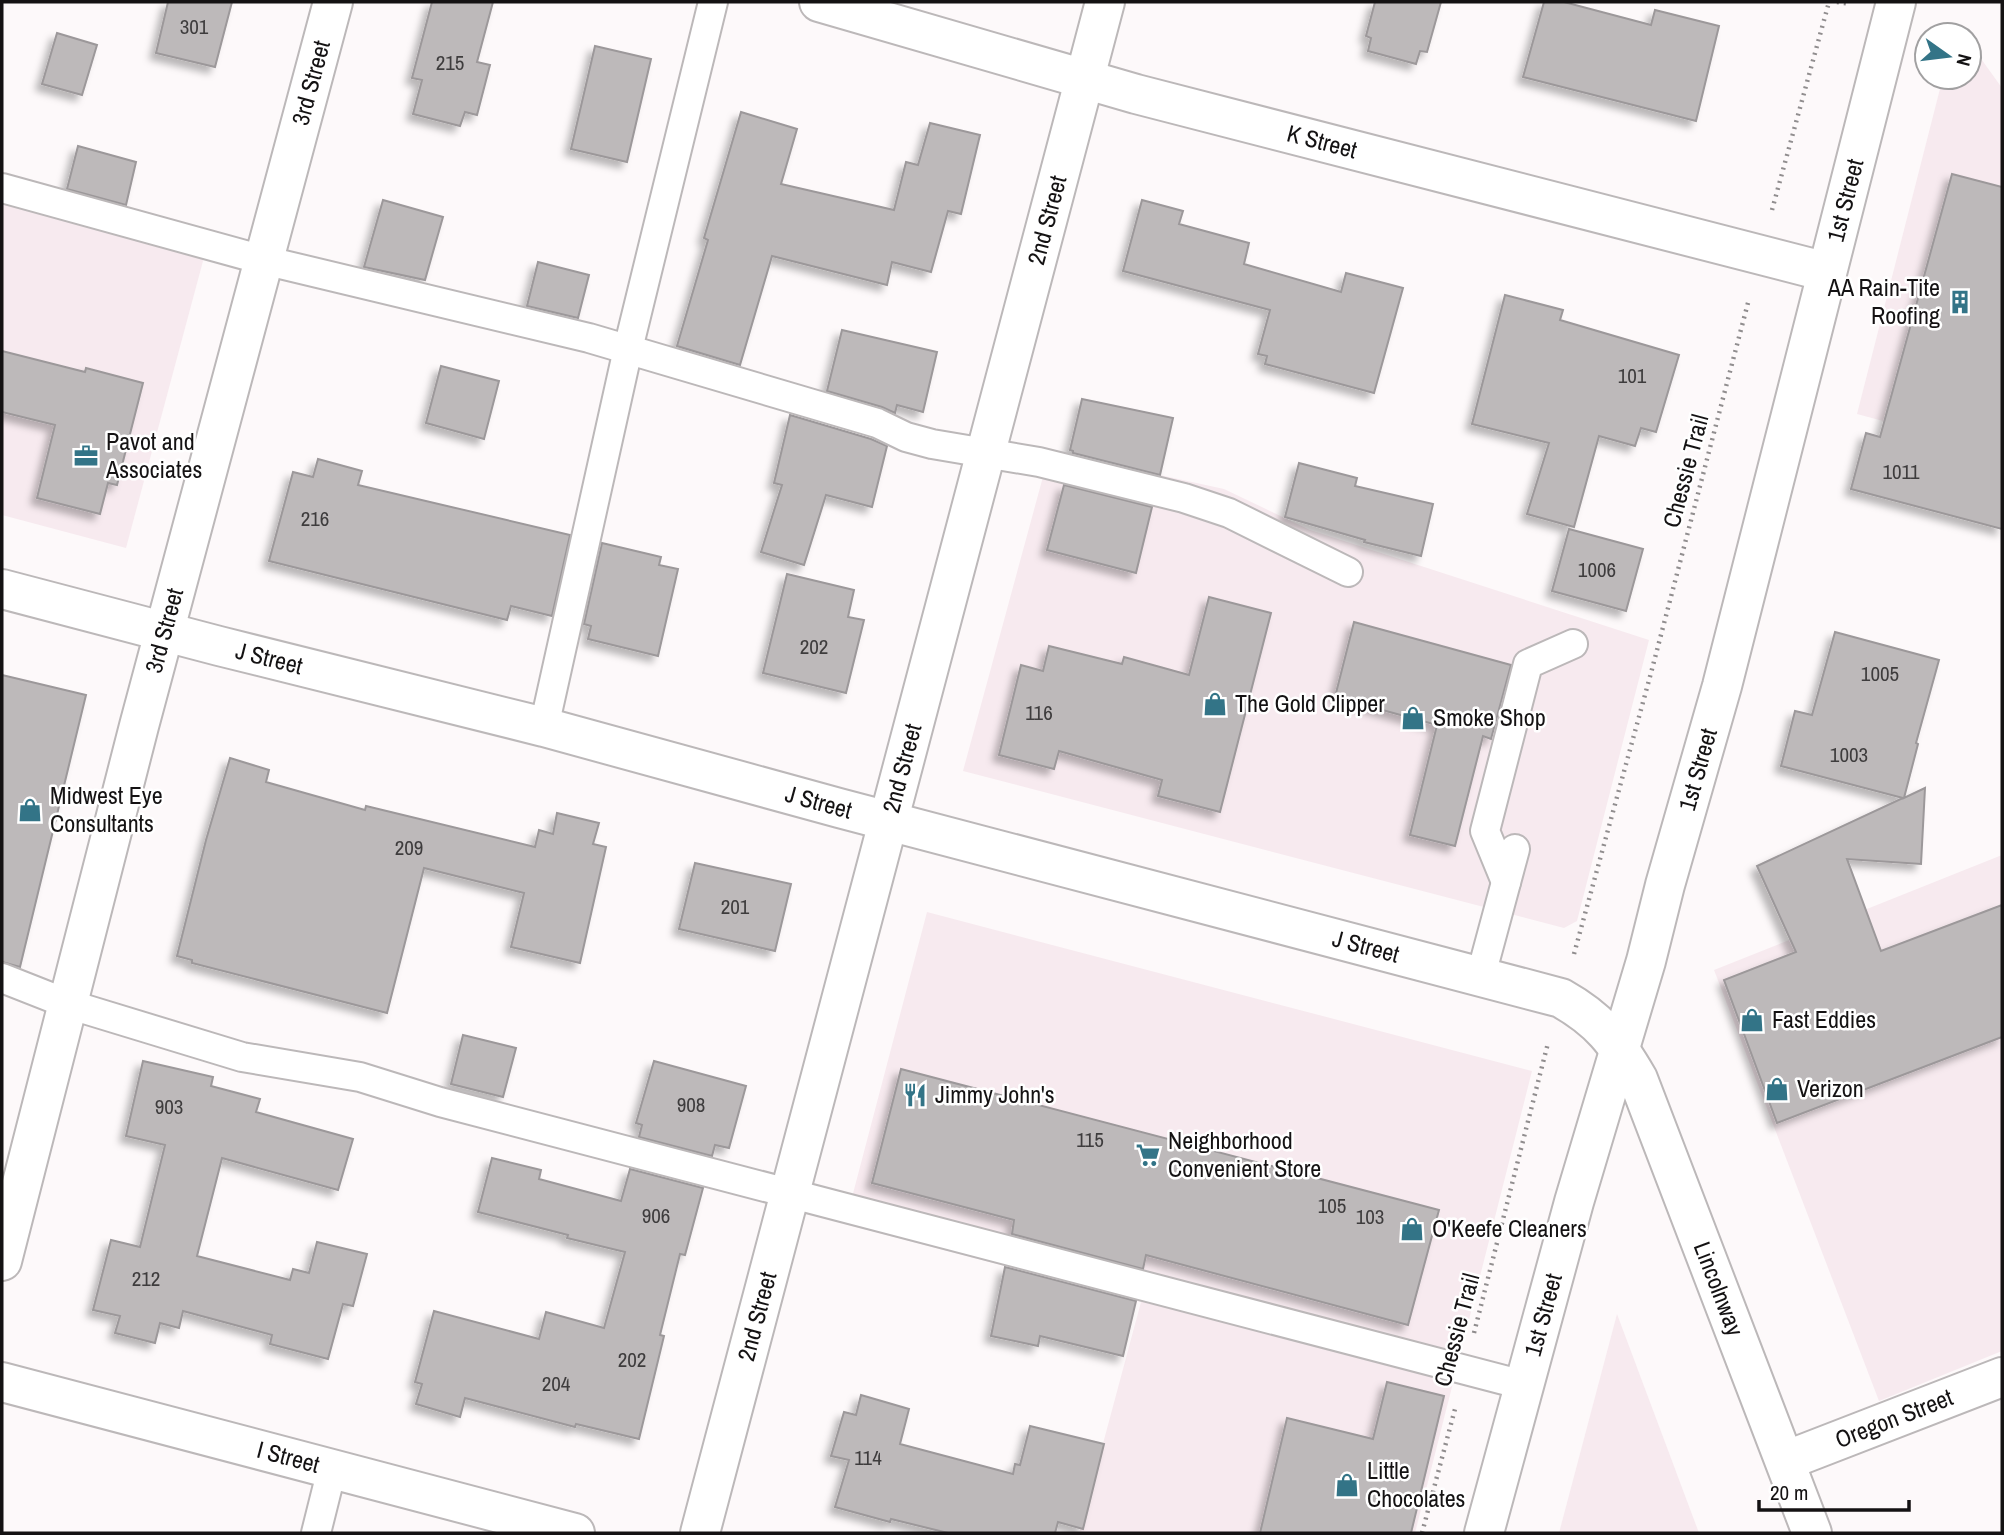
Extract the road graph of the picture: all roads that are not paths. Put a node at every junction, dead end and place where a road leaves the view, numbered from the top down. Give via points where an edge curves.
1 (333, 2) edge
2 (713, 2) edge
3 (820, 2) edge
4 (1105, 2) edge
5 (1896, 2) edge
6 (1084, 79) junction
7 (2, 188) edge
8 (263, 260) junction
9 (1827, 272) junction
10 (628, 349) junction
11 (984, 454) junction
12 (1348, 572) dead end
13 (2, 589) edge
14 (165, 631) junction
15 (1573, 644) dead end
16 (544, 727) junction
17 (889, 820) junction
18 (1515, 849) dead end
19 (1506, 882) junction
20 (1481, 975) junction
21 (2, 978) edge
22 (68, 1004) junction
23 (1620, 1046) junction
24 (790, 1193) junction
25 (2, 1261) edge
26 (2002, 1377) edge
27 (2, 1382) edge
28 (1523, 1385) junction
29 (1785, 1461) junction
30 (332, 1469) junction
31 (316, 1533) edge
32 (575, 1533) edge
33 (700, 1533) edge
34 (1484, 1533) edge
35 (1812, 1533) edge

1 - 8 street, 3rd Street
2 - 10 lane
3 - 6 street, K Street
4 - 6 street, 2nd Street
5 - 9 street, 1st Street
6 - 9 street, K Street
6 - 11 street, 2nd Street
7 - 8 lane
8 - 10 lane
8 - 14 street, 3rd Street
9 - 23 street, 1st Street via 1722,685
10 - 11 lane via 877,423 906,437
10 - 16 lane
11 - 12 lane via 1039,462 1184,498 1229,513
11 - 17 street, 2nd Street
13 - 14 street, J Street
14 - 16 street, J Street
14 - 22 street, 3rd Street
15 - 19 lane via 1528,664 1485,831
16 - 17 street, J Street
17 - 20 street, J Street
17 - 24 street, 2nd Street
18 - 19 lane
19 - 20 lane
20 - 23 street, J Street via 1561,998 1602,1026
21 - 22 lane
22 - 24 lane via 242,1057 360,1077
22 - 25 street, 3rd Street
23 - 28 street, 1st Street
23 - 29 street, Lincolnway via 1658,1127
24 - 28 lane
24 - 33 street, 2nd Street
26 - 29 street, Oregon Street
27 - 30 street, I Street
28 - 34 street, 1st Street
29 - 35 street, Lincolnway
30 - 31 lane
30 - 32 street, I Street

